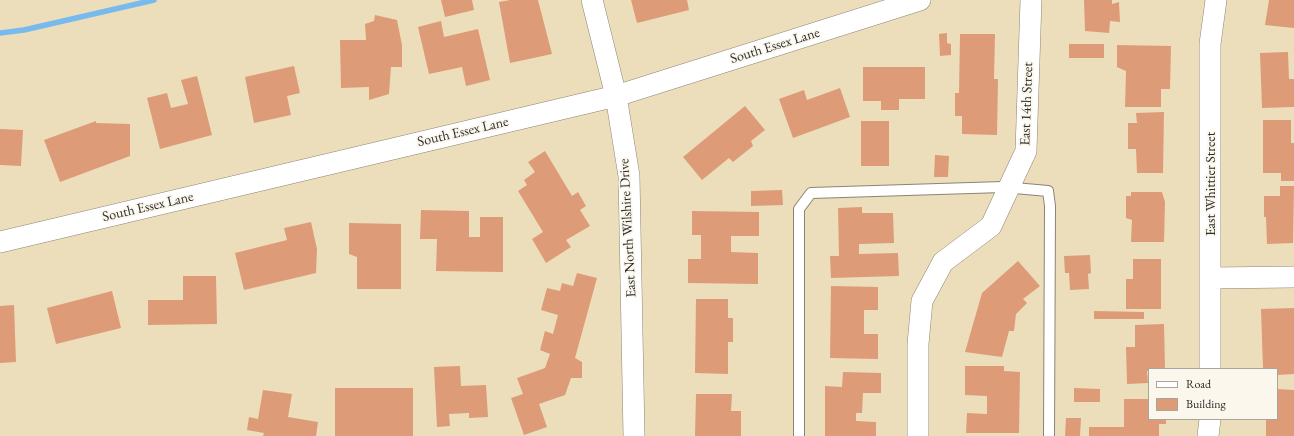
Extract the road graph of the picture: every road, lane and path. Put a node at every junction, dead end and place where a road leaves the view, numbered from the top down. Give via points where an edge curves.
1 (592, 0) edge
2 (920, 0) edge
3 (1031, 0) edge
4 (1216, 0) edge
5 (616, 96) junction
6 (1009, 188) junction
7 (0, 242) edge
8 (1294, 277) edge
9 (1211, 278) junction
10 (1210, 368) edge
11 (1210, 420) edge
12 (634, 436) edge
13 (799, 436) edge
14 (918, 436) edge
15 (1049, 436) edge
16 (1208, 436) edge

1 - 5 street, East North Wilshire Drive
2 - 5 street, South Essex Lane
3 - 6 street, East 14th Street via 1026,151
4 - 9 street, East Whittier Street via 1210,44
5 - 7 street, South Essex Lane
5 - 12 street, East North Wilshire Drive via 629,176
6 - 13 lane via 811,193 799,209
6 - 14 street, East 14th Street via 991,226 943,262 922,301 918,344
6 - 15 lane via 1048,191
8 - 9 street
9 - 10 street, East Whittier Street
11 - 16 street

